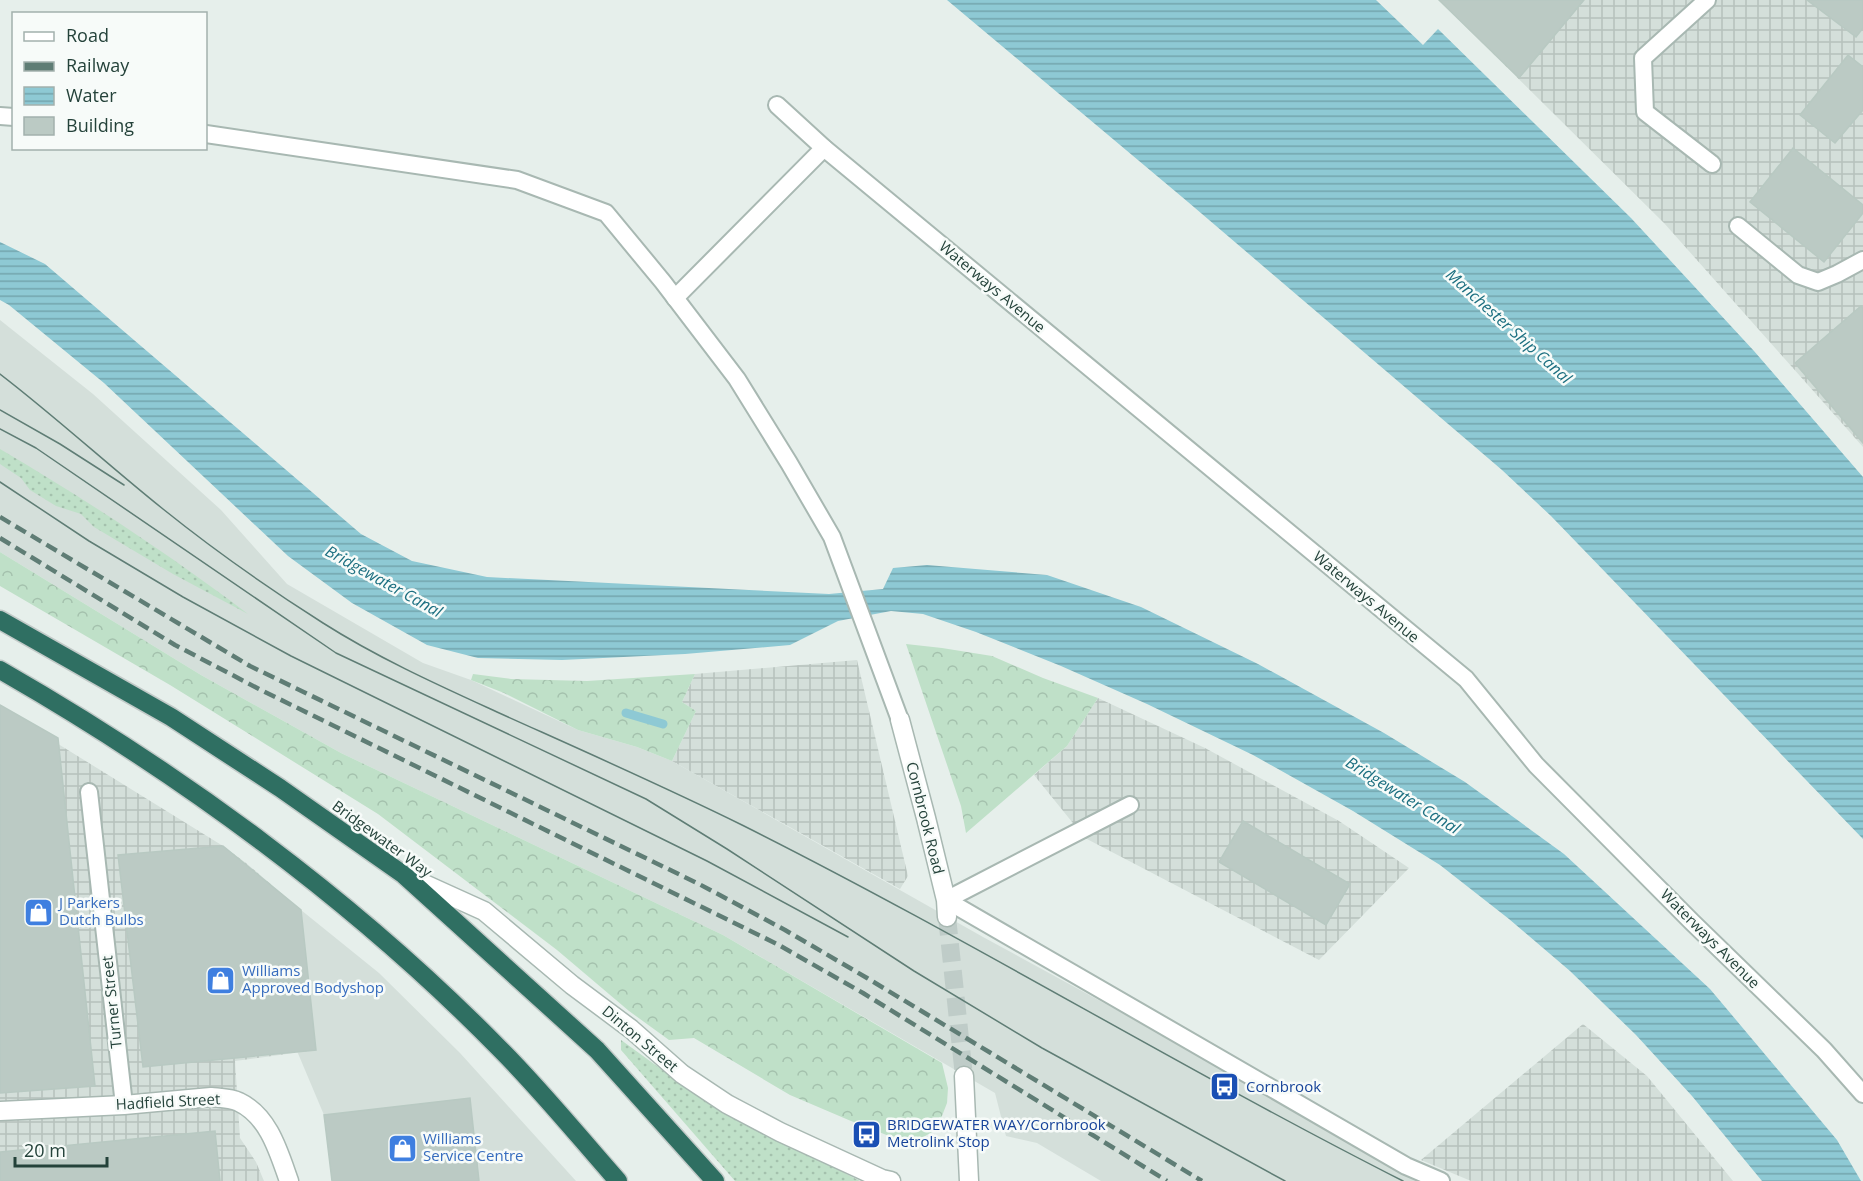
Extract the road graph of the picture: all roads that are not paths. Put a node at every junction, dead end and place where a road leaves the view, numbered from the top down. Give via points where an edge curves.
1 (1707, 0) edge
2 (777, 105) dead end
3 (207, 134) edge
4 (824, 148) junction
5 (1712, 164) dead end
6 (1738, 226) dead end
7 (1863, 260) edge
8 (675, 298) junction
9 (0, 620) edge
10 (0, 670) edge
11 (900, 720) joint
12 (89, 792) dead end
13 (1130, 805) dead end
14 (404, 874) junction
15 (946, 908) junction
16 (964, 1076) tunnel mouth
17 (1863, 1094) edge
18 (124, 1105) junction
19 (0, 1111) edge
20 (290, 1181) edge
21 (618, 1181) edge
22 (714, 1181) edge
23 (891, 1181) edge
24 (969, 1181) edge
25 (1441, 1181) edge

1 - 5 lane via 1643,58 1643,69 1645,112
2 - 4 lane, Waterways Avenue
3 - 8 lane via 517,180 606,213
4 - 8 lane
4 - 17 lane, Waterways Avenue via 1466,679 1536,765 1824,1050
6 - 7 lane via 1798,275 1818,282
8 - 11 lane via 737,379 832,537
9 - 14 highway, Bridgewater Way via 171,717
10 - 21 highway via 127,748 236,822 354,915 501,1050
11 - 15 street, Cornbrook Road
12 - 18 lane, Turner Street
13 - 15 lane
14 - 22 highway, Bridgewater Way via 597,1050
14 - 23 street, Dinton Street via 484,911 682,1074 727,1104
15 - 25 lane via 1406,1166
16 - 24 street
18 - 19 street, Hadfield Street
18 - 20 street, Hadfield Street via 211,1097 239,1102 253,1112 269,1133

